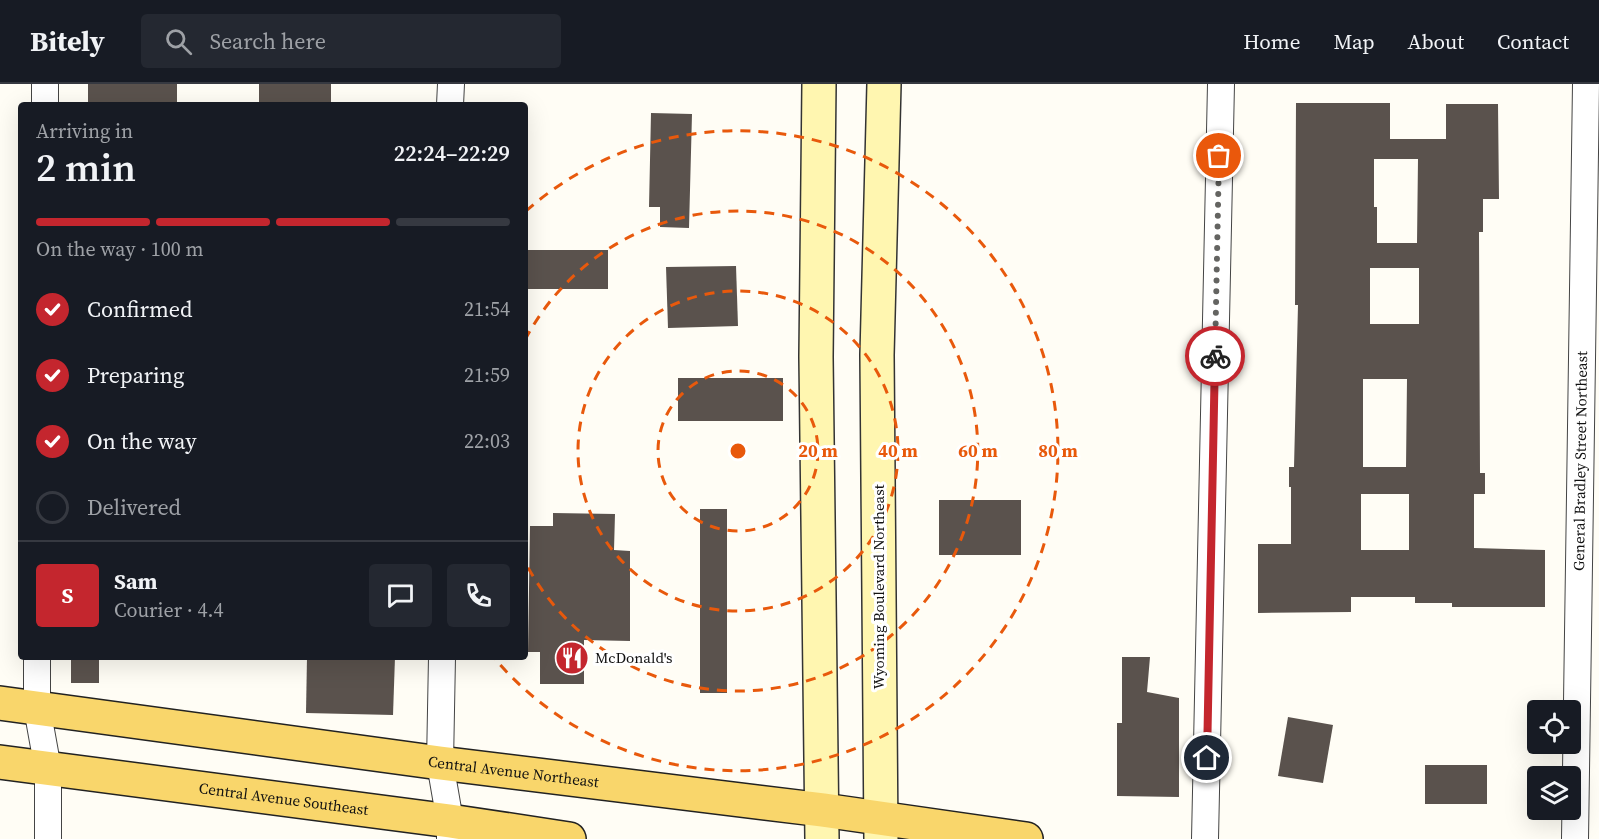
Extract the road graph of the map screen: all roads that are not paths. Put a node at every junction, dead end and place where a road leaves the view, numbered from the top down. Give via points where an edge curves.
1 (45, 84) edge
2 (451, 84) edge
3 (819, 84) edge
4 (884, 84) edge
5 (1221, 84) edge
6 (1586, 84) edge
7 (45, 102) edge
8 (450, 102) edge
9 (37, 660) edge
10 (442, 660) edge
11 (0, 703) edge
12 (37, 708) junction
13 (0, 762) edge
14 (440, 763) junction
15 (48, 769) junction
16 (822, 824) edge
17 (881, 829) edge
18 (450, 830) edge
19 (48, 839) edge
20 (569, 839) edge
21 (1026, 839) edge
22 (1205, 839) edge
23 (1575, 839) edge

1 - 7 street
2 - 8 street
3 - 16 main road via 816,357
4 - 17 main road, Wyoming Boulevard Northeast via 877,355
5 - 22 street
6 - 23 street, General Bradley Street Northeast
9 - 12 street
10 - 14 street
11 - 12 main road, Central Avenue Northeast
12 - 14 main road, Central Avenue Northeast
12 - 15 street
13 - 15 main road, Central Avenue Southeast
14 - 16 main road, Central Avenue Northeast
14 - 18 street
15 - 18 main road, Central Avenue Southeast
15 - 19 street
16 - 17 main road, Central Avenue Northeast
17 - 21 main road, Central Avenue Northeast
18 - 20 main road, Central Avenue Southeast

